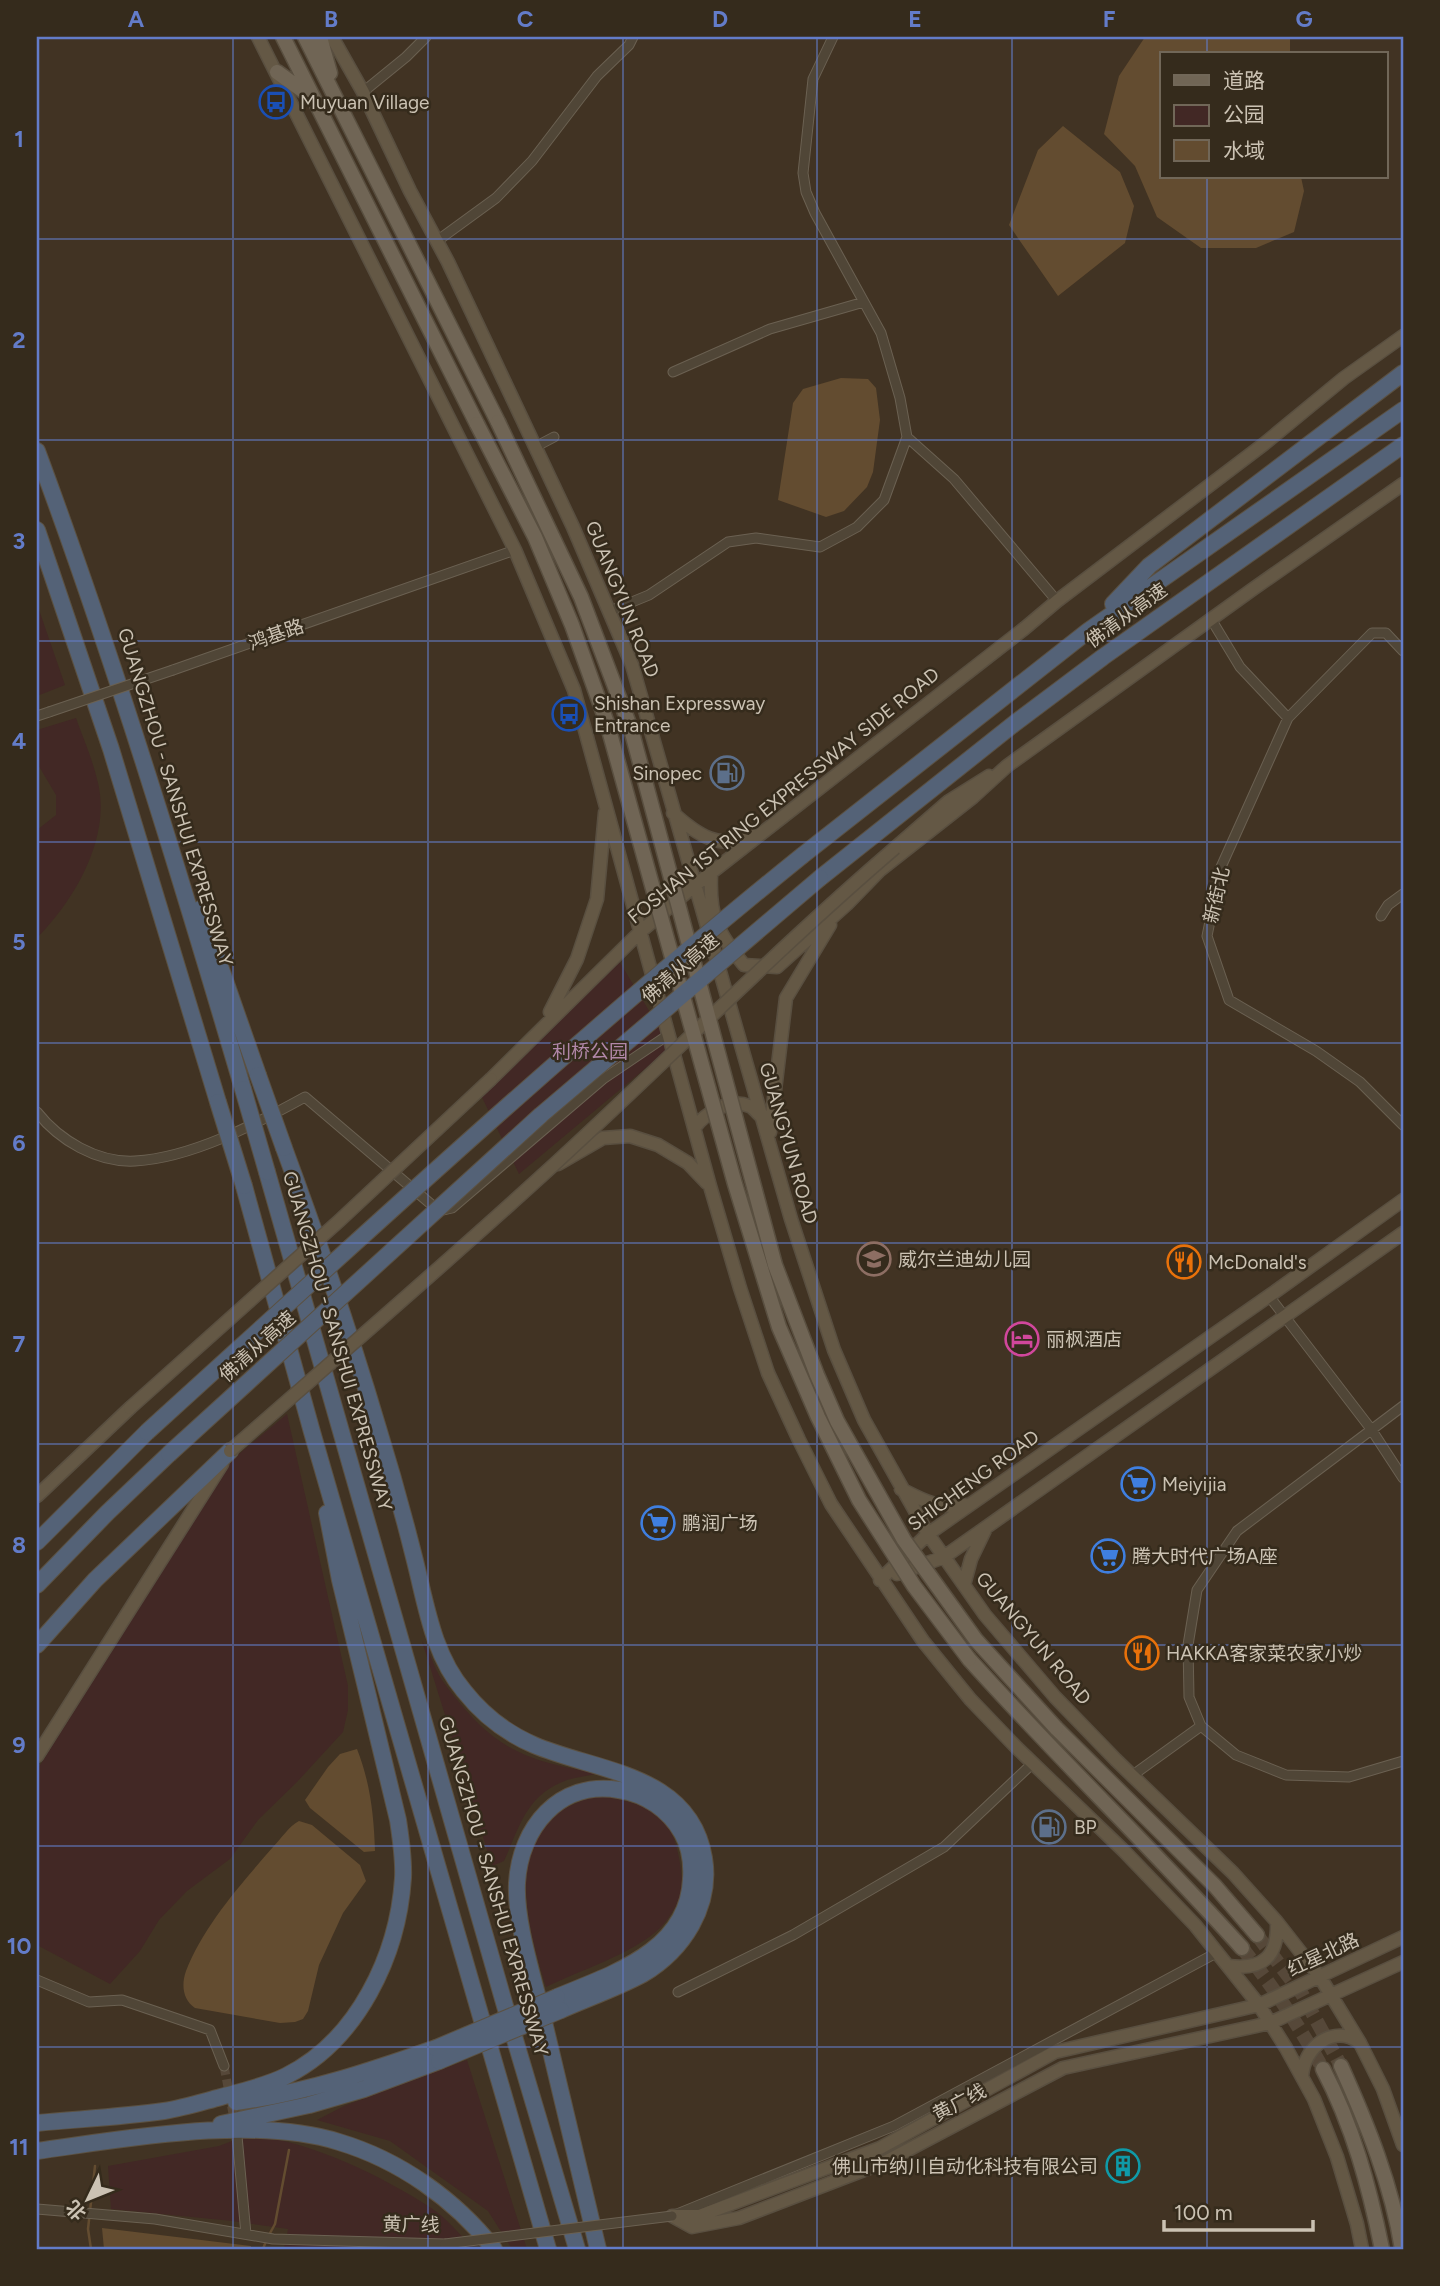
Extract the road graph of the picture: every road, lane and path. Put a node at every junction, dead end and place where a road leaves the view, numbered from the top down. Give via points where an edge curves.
1 (258, 37) edge
2 (283, 37) edge
3 (305, 37) edge
4 (320, 37) edge
5 (332, 37) edge
6 (426, 37) edge
7 (633, 37) edge
8 (833, 37) edge
9 (277, 72) junction
10 (363, 92) junction
11 (317, 101) junction
12 (338, 101) junction
13 (437, 242) junction
14 (864, 302) junction
15 (1403, 336) edge
16 (673, 372) dead end
17 (1403, 373) edge
18 (1403, 410) edge
19 (554, 437) dead end
20 (907, 437) junction
21 (1403, 444) edge
22 (536, 447) junction
23 (37, 451) edge
24 (1403, 484) edge
25 (37, 530) edge
26 (515, 550) junction
27 (1057, 601) junction
28 (610, 611) junction
29 (1211, 619) junction
30 (1088, 631) junction
31 (1403, 651) edge
32 (37, 716) edge
33 (1288, 718) junction
34 (143, 759) junction
35 (1007, 766) junction
36 (606, 802) junction
37 (673, 813) junction
38 (771, 825) junction
39 (711, 874) junction
40 (694, 886) junction
41 (1403, 894) edge
42 (847, 904) junction
43 (1381, 916) dead end
44 (640, 932) junction
45 (542, 1027) junction
46 (668, 1035) junction
47 (37, 1112) edge
48 (762, 1117) junction
49 (1403, 1125) edge
50 (694, 1128) junction
51 (768, 1143) junction
52 (547, 1171) junction
53 (710, 1186) junction
54 (1403, 1200) edge
55 (1403, 1233) edge
56 (1269, 1296) junction
57 (1284, 1317) junction
58 (1403, 1406) edge
59 (1371, 1429) junction
60 (312, 1432) junction
61 (230, 1451) junction
62 (1403, 1478) edge
63 (901, 1489) junction
64 (37, 1496) edge
65 (969, 1505) junction
66 (986, 1527) junction
67 (928, 1534) junction
68 (37, 1542) edge
69 (944, 1557) junction
70 (880, 1580) junction
71 (38, 1585) edge
72 (964, 1585) junction
73 (37, 1645) edge
74 (1201, 1726) junction
75 (37, 1756) edge
76 (1403, 1761) edge
77 (1033, 1763) junction
78 (1133, 1775) junction
79 (1277, 1922) junction
80 (1257, 1935) tunnel mouth
81 (1403, 1937) edge
82 (1242, 1948) tunnel mouth
83 (1218, 1952) junction
84 (1403, 1962) edge
85 (1229, 1966) junction
86 (1320, 1977) junction
87 (37, 1980) edge
88 (678, 1992) dead end
89 (1333, 1996) junction
90 (559, 2004) junction
91 (1259, 2005) junction
92 (1270, 2022) junction
93 (1360, 2043) junction
94 (437, 2054) junction
95 (224, 2066) tunnel mouth
96 (1342, 2066) tunnel mouth
97 (1323, 2069) tunnel mouth
98 (1302, 2077) junction
99 (166, 2110) junction
100 (37, 2123) edge
101 (174, 2134) junction
102 (237, 2136) tunnel mouth
103 (1403, 2145) edge
104 (37, 2151) edge
105 (37, 2209) edge
106 (672, 2216) junction
107 (246, 2234) junction
108 (494, 2249) edge
109 (548, 2249) edge
110 (577, 2249) edge
111 (598, 2249) edge
112 (1362, 2249) edge
113 (1382, 2249) edge
114 (1402, 2249) edge

1 - 9 main road
2 - 11 main road
3 - 12 main road, GUANGYUN ROAD
4 - 12 main road
5 - 10 main road, GUANGYUN ROAD
6 - 10 street
7 - 13 street via 597,76 533,161 496,198
8 - 14 street via 813,79 803,173 815,213
9 - 11 main road
9 - 26 main road
10 - 13 main road, GUANGYUN ROAD
11 - 82 main road, bridge via 535,537 572,625 607,723 779,1327 859,1500 914,1586 969,1659
12 - 80 main road, GUANGYUN ROAD, bridge via 581,597 631,729 775,1265 822,1387 853,1451 916,1558 976,1640
13 - 22 main road, GUANGYUN ROAD
14 - 16 street via 770,329
14 - 20 street via 881,333
15 - 27 main road, FOSHAN 1ST RING EXPRESSWAY SIDE ROAD
17 - 30 highway via 1149,566
18 - 30 highway, 佛清从高速
19 - 22 street
20 - 27 street via 954,479
20 - 28 street via 884,500 858,527 820,547 756,538 728,542 649,595
21 - 71 highway, 佛清从高速, bridge via 1103,657 820,878 476,1173 139,1482
22 - 28 main road, GUANGYUN ROAD
23 - 34 highway, GUANGZHOU - SANSHUI EXPRESSWAY
24 - 29 main road
25 - 60 highway, bridge via 111,749 244,1186
26 - 32 street, 鸿基路, bridge
26 - 36 main road via 574,690
27 - 38 main road, FOSHAN 1ST RING EXPRESSWAY SIDE ROAD
28 - 37 main road, GUANGYUN ROAD via 632,665
29 - 33 street via 1240,667
29 - 35 main road
30 - 68 highway, 佛清从高速, bridge via 705,934 488,1122 147,1432
31 - 33 street, 新街北 via 1386,633 1372,633
33 - 49 street, 新街北 via 1221,867 1207,936 1229,1000 1327,1058 1360,1082
34 - 90 highway, bridge via 228,983 346,1323 379,1427 436,1642 456,1681 482,1711 512,1734 658,1789 678,1806 698,1839 704,1857 704,1894 692,1926 678,1944 643,1974
34 - 110 highway, GUANGZHOU - SANSHUI EXPRESSWAY, bridge via 243,1089
35 - 42 main road via 880,870
35 - 52 main road, bridge via 949,802 895,848
36 - 44 main road
36 - 45 main road via 597,899 577,959
37 - 38 main road via 698,834 720,842 743,840
37 - 40 main road, GUANGYUN ROAD
38 - 39 main road, FOSHAN 1ST RING EXPRESSWAY SIDE ROAD
39 - 40 main road, FOSHAN 1ST RING EXPRESSWAY SIDE ROAD
39 - 42 main road via 710,903 723,939 744,965 777,967
40 - 44 main road, FOSHAN 1ST RING EXPRESSWAY SIDE ROAD
40 - 48 main road, GUANGYUN ROAD
41 - 43 street
42 - 51 main road via 786,998
44 - 45 main road, FOSHAN 1ST RING EXPRESSWAY SIDE ROAD
44 - 46 main road
45 - 64 main road, FOSHAN 1ST RING EXPRESSWAY SIDE ROAD, bridge via 339,1221
46 - 47 street via 603,1079 452,1208 439,1211 305,1097 246,1129 165,1157 132,1161 106,1157 71,1143 49,1128
46 - 50 main road
48 - 50 main road via 748,1105 726,1105 703,1116
48 - 51 main road, GUANGYUN ROAD
50 - 53 main road
51 - 63 main road, GUANGYUN ROAD via 834,1350
52 - 53 main road, bridge via 603,1138 630,1136 658,1145 688,1163
52 - 61 main road, bridge
53 - 70 main road via 768,1373 831,1504
54 - 56 main road, SHICHENG ROAD
55 - 57 main road
56 - 57 street
56 - 65 main road, SHICHENG ROAD
57 - 59 street
57 - 66 main road
58 - 59 street
59 - 62 street
59 - 74 street via 1237,1531 1197,1590 1188,1645 1189,1697
60 - 99 highway via 340,1580 398,1820 403,1879 395,1929 367,1997 339,2035 303,2066 265,2085
60 - 109 highway
61 - 73 highway via 95,1580
61 - 75 main road
63 - 65 main road via 932,1504
63 - 67 main road, GUANGYUN ROAD
65 - 67 main road, SHICHENG ROAD
66 - 69 main road
66 - 72 main road
67 - 69 main road, GUANGYUN ROAD
67 - 70 main road, SHICHENG ROAD
69 - 70 main road
69 - 72 main road, GUANGYUN ROAD
70 - 77 main road via 970,1699
72 - 78 main road, GUANGYUN ROAD via 1055,1696
74 - 76 street via 1237,1755 1286,1774 1349,1777
74 - 78 street
77 - 83 main road
77 - 88 street via 944,1847 793,1936
78 - 79 main road, GUANGYUN ROAD
79 - 85 main road via 1278,1939 1271,1955 1249,1967
79 - 86 main road, GUANGYUN ROAD
81 - 86 main road, 红星北路
83 - 85 main road
83 - 106 street via 894,2126
84 - 89 main road, 黄广线
85 - 91 main road
86 - 89 main road, GUANGYUN ROAD
86 - 91 main road, 红星北路
87 - 95 street via 89,2002 122,2000 210,2029
89 - 92 main road, 黄广线
89 - 93 main road, GUANGYUN ROAD
90 - 94 highway, bridge
90 - 111 highway via 650,1953 678,1923 686,1906 691,1888 689,1851 670,1817 642,1796 592,1789 560,1801 527,1838 517,1886 528,1956
91 - 92 main road
91 - 106 main road, 黄广线 via 1055,2052 880,2148 699,2216
92 - 98 main road
92 - 106 main road, 黄广线 via 1063,2068 885,2162 739,2218 692,2227
93 - 98 main road via 1342,2034 1315,2045 1303,2063
93 - 103 main road, GUANGYUN ROAD
94 - 99 highway via 306,2090
94 - 101 highway via 364,2089
96 - 114 main road via 1382,2167
97 - 113 main road via 1352,2134 1371,2192
98 - 112 main road via 1337,2157
99 - 100 highway
101 - 104 highway
101 - 108 highway via 271,2131 338,2141 420,2180
102 - 107 street
105 - 107 street, 黄广线 via 155,2219
106 - 107 street, 黄广线, bridge via 445,2244

